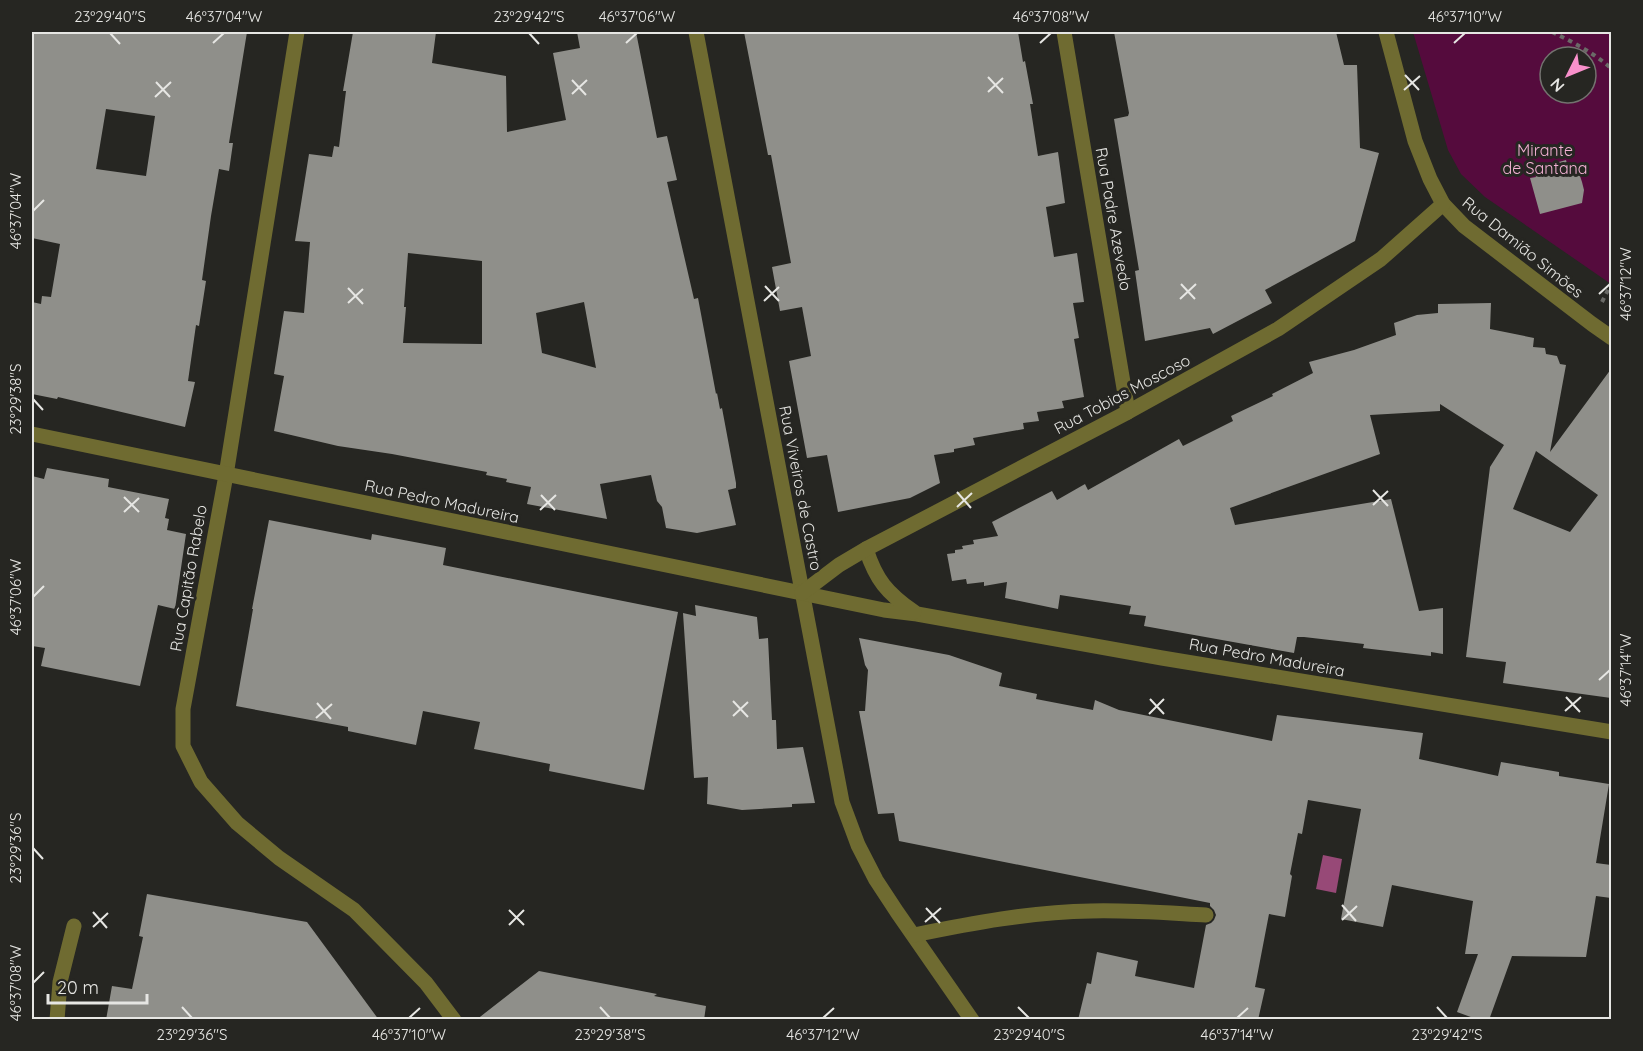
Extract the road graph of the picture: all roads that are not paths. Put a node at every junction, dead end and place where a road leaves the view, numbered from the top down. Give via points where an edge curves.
1 (297, 32) edge
2 (696, 32) edge
3 (1064, 32) edge
4 (1386, 32) edge
5 (1443, 204) junction
6 (1611, 338) edge
7 (1128, 412) junction
8 (32, 434) edge
9 (226, 475) junction
10 (866, 549) junction
11 (802, 593) junction
12 (916, 614) junction
13 (1611, 732) edge
14 (1206, 915) dead end
15 (74, 926) dead end
16 (914, 935) junction
17 (57, 1020) edge
18 (454, 1020) edge
19 (972, 1020) edge

1 - 9 street, Rua Capitão Rabelo
2 - 11 street, Rua Viveiros de Castro
3 - 7 street, Rua Padre Azevedo
4 - 5 street, Rua Damião Simões via 1416,141
5 - 6 street, Rua Damião Simões via 1464,226
5 - 7 street, Rua Tobias Moscoso via 1381,260 1278,329
7 - 10 street, Rua Tobias Moscoso
8 - 9 street, Rua Pedro Madureira
9 - 11 street, Rua Pedro Madureira
9 - 18 street, Rua Capitão Rabelo via 183,709 183,746 201,782 237,823 279,858 354,910 426,983
10 - 11 street, Rua Tobias Moscoso
10 - 12 street, Rua Pedro Madureira via 872,570 885,587
11 - 12 street, Rua Pedro Madureira
11 - 16 street, Rua Viveiros de Castro via 842,802 876,880
12 - 13 street, Rua Pedro Madureira
14 - 16 street via 1090,911 1026,915
15 - 17 street via 60,982
16 - 19 street, Rua Viveiros de Castro

